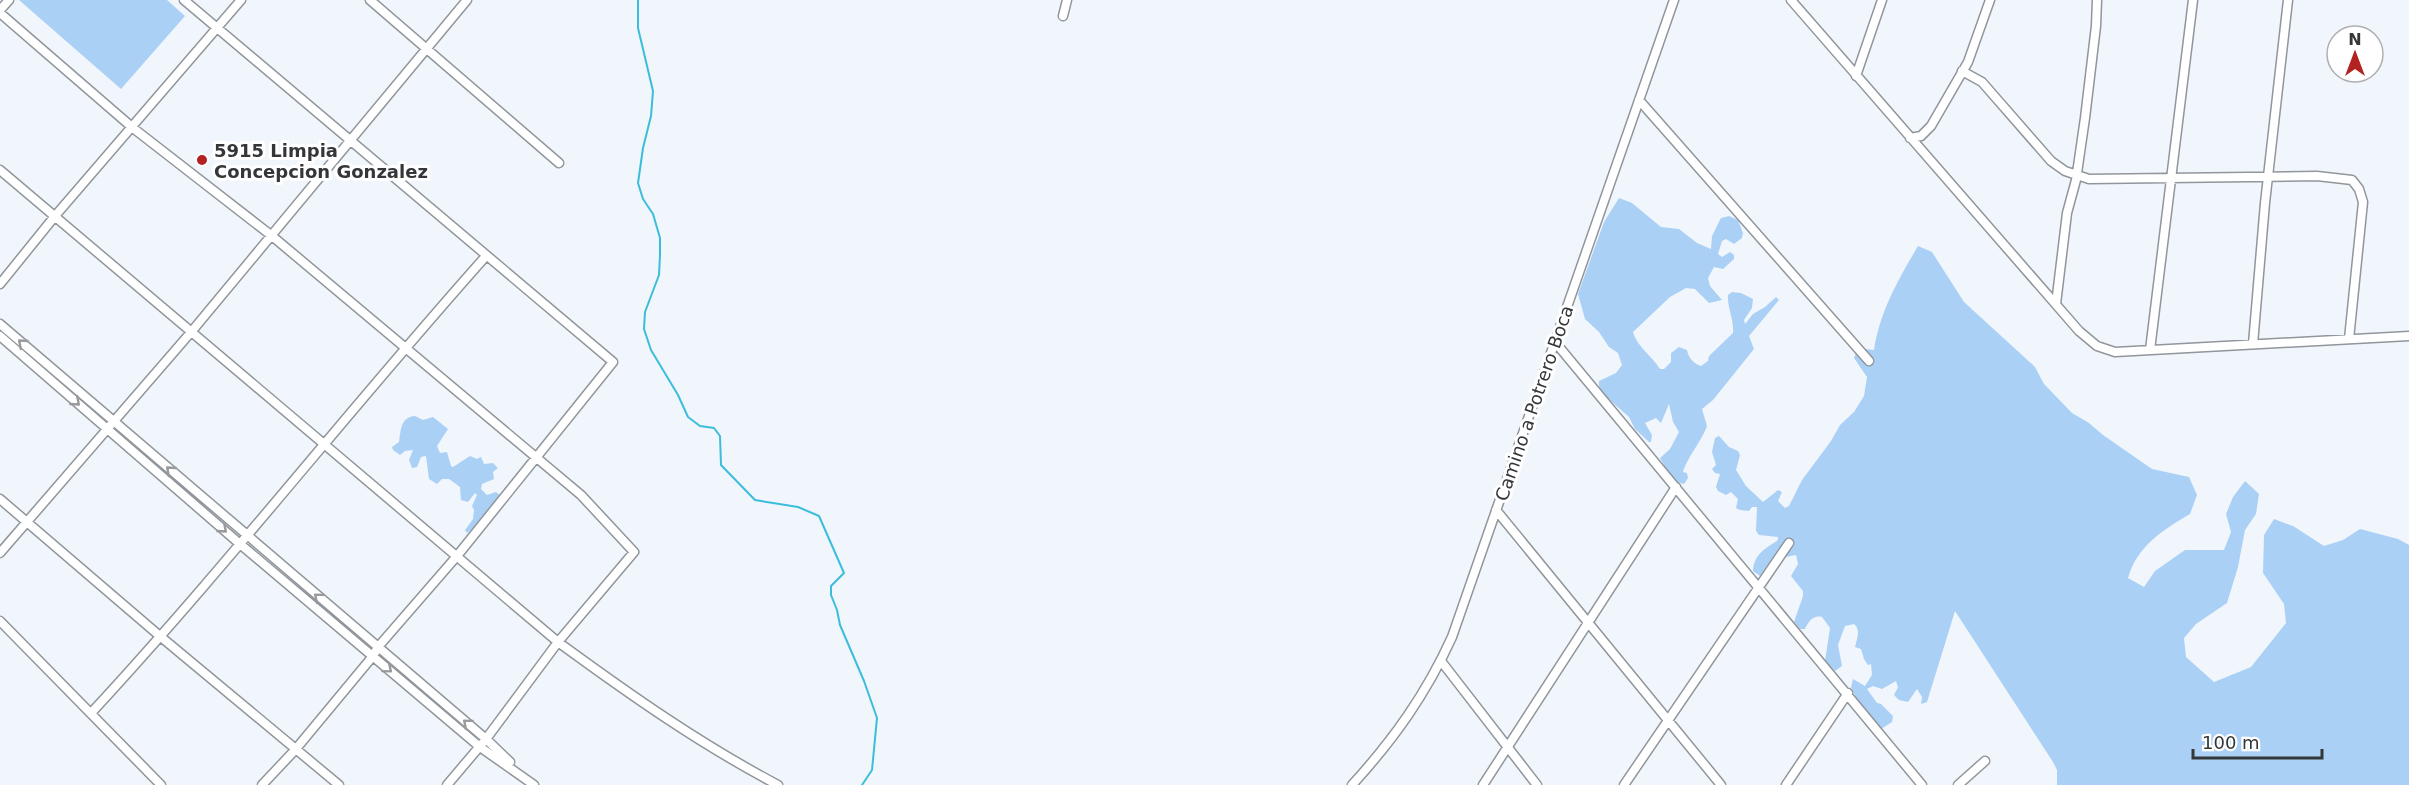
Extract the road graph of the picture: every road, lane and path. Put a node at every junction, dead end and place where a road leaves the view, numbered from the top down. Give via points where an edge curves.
1 (9, 0) edge
2 (184, 0) edge
3 (241, 0) edge
4 (370, 0) edge
5 (466, 0) edge
6 (1067, 0) edge
7 (1674, 0) edge
8 (1791, 0) edge
9 (1882, 0) edge
10 (1990, 0) edge
11 (2097, 0) edge
12 (2193, 0) edge
13 (2288, 0) edge
14 (0, 12) edge
15 (1064, 16) dead end
16 (218, 29) junction
17 (427, 48) junction
18 (1962, 71) junction
19 (1856, 76) junction
20 (1639, 100) junction
21 (133, 128) junction
22 (1910, 138) junction
23 (351, 141) junction
24 (559, 162) dead end
25 (0, 170) edge
26 (2077, 175) junction
27 (2269, 177) junction
28 (2171, 178) junction
29 (55, 216) junction
30 (272, 236) junction
31 (486, 256) junction
32 (0, 284) edge
33 (2056, 304) junction
34 (0, 324) edge
35 (192, 332) junction
36 (0, 336) edge
37 (2409, 336) edge
38 (2349, 339) junction
39 (1555, 342) junction
40 (2253, 344) junction
41 (404, 348) junction
42 (2150, 350) junction
43 (1869, 361) dead end
44 (111, 426) junction
45 (324, 443) junction
46 (536, 458) junction
47 (1676, 487) junction
48 (0, 499) edge
49 (1496, 510) junction
50 (26, 522) junction
51 (246, 536) junction
52 (1789, 543) dead end
53 (240, 544) junction
54 (0, 553) edge
55 (457, 556) junction
56 (1760, 587) junction
57 (0, 621) edge
58 (1589, 623) junction
59 (161, 637) junction
60 (558, 642) junction
61 (378, 647) junction
62 (373, 656) junction
63 (1441, 661) junction
64 (1848, 693) junction
65 (92, 712) junction
66 (1668, 720) junction
67 (486, 739) junction
68 (480, 747) junction
69 (1508, 748) junction
70 (295, 750) junction
71 (1984, 761) dead end
72 (525, 777) junction
73 (161, 785) edge
74 (262, 785) edge
75 (339, 785) edge
76 (447, 785) edge
77 (534, 785) edge
78 (778, 785) edge
79 (1352, 785) edge
80 (1484, 785) edge
81 (1537, 785) edge
82 (1624, 785) edge
83 (1721, 785) edge
84 (1786, 785) edge
85 (1922, 785) edge
86 (1958, 785) edge

1 - 14 street
2 - 16 street
3 - 16 street
4 - 17 street
5 - 17 street
6 - 15 street
7 - 20 street, Camino a Potrero Boca
8 - 19 street
9 - 19 street
10 - 18 street
11 - 26 street
12 - 28 street
13 - 27 street
14 - 21 street
16 - 21 street
16 - 23 street
17 - 23 street
17 - 24 street
18 - 22 street via 1931,126 1922,136
18 - 26 street via 1982,82 2050,161
19 - 22 street
20 - 39 street, Camino a Potrero Boca
20 - 43 street
21 - 29 street
21 - 30 street
22 - 33 street
23 - 30 street
23 - 31 street
25 - 29 street
26 - 28 street
26 - 33 street via 2067,213
27 - 28 street
27 - 38 street via 2340,178 2352,180 2359,189 2363,202
27 - 40 street
28 - 42 street
29 - 32 street
29 - 35 street
30 - 35 street
30 - 41 street
31 - 41 street
31 - 46 street via 613,362
33 - 42 street via 2097,345 2115,352
44 -> 34 street
35 - 44 street
35 - 45 street
36 -> 44 street
37 - 38 street
38 - 40 street
39 - 47 street
39 - 49 street, Camino a Potrero Boca
40 - 42 street
41 - 45 street
41 - 46 street
44 - 50 street
51 -> 44 street
44 -> 53 street
45 - 51 street
45 - 55 street
46 - 55 street
46 - 60 street via 581,495 634,552
47 - 56 street
47 - 58 street
48 - 50 street
49 - 58 street
49 - 63 street, Camino a Potrero Boca
50 - 54 street
50 - 59 street
51 - 53 street
61 -> 51 street
52 - 56 street
53 - 59 street
53 - 62 street
55 - 60 street
55 - 61 street
56 - 64 street
56 - 66 street
57 - 65 street
58 - 66 street
58 - 69 street
59 - 65 street
59 - 70 street
60 - 67 street
60 - 78 street via 630,696
61 - 62 street
67 -> 61 street
62 -> 68 street
62 - 70 street
63 - 69 street
63 - 79 street, Camino a Potrero Boca via 1414,709
64 - 84 street
64 - 85 street
65 - 73 street
66 - 82 street
66 - 83 street
67 - 68 street
67 - 72 street
68 - 72 street
68 - 76 street
69 - 80 street
69 - 81 street
70 - 74 street
70 - 75 street
71 - 86 street
72 - 77 street

